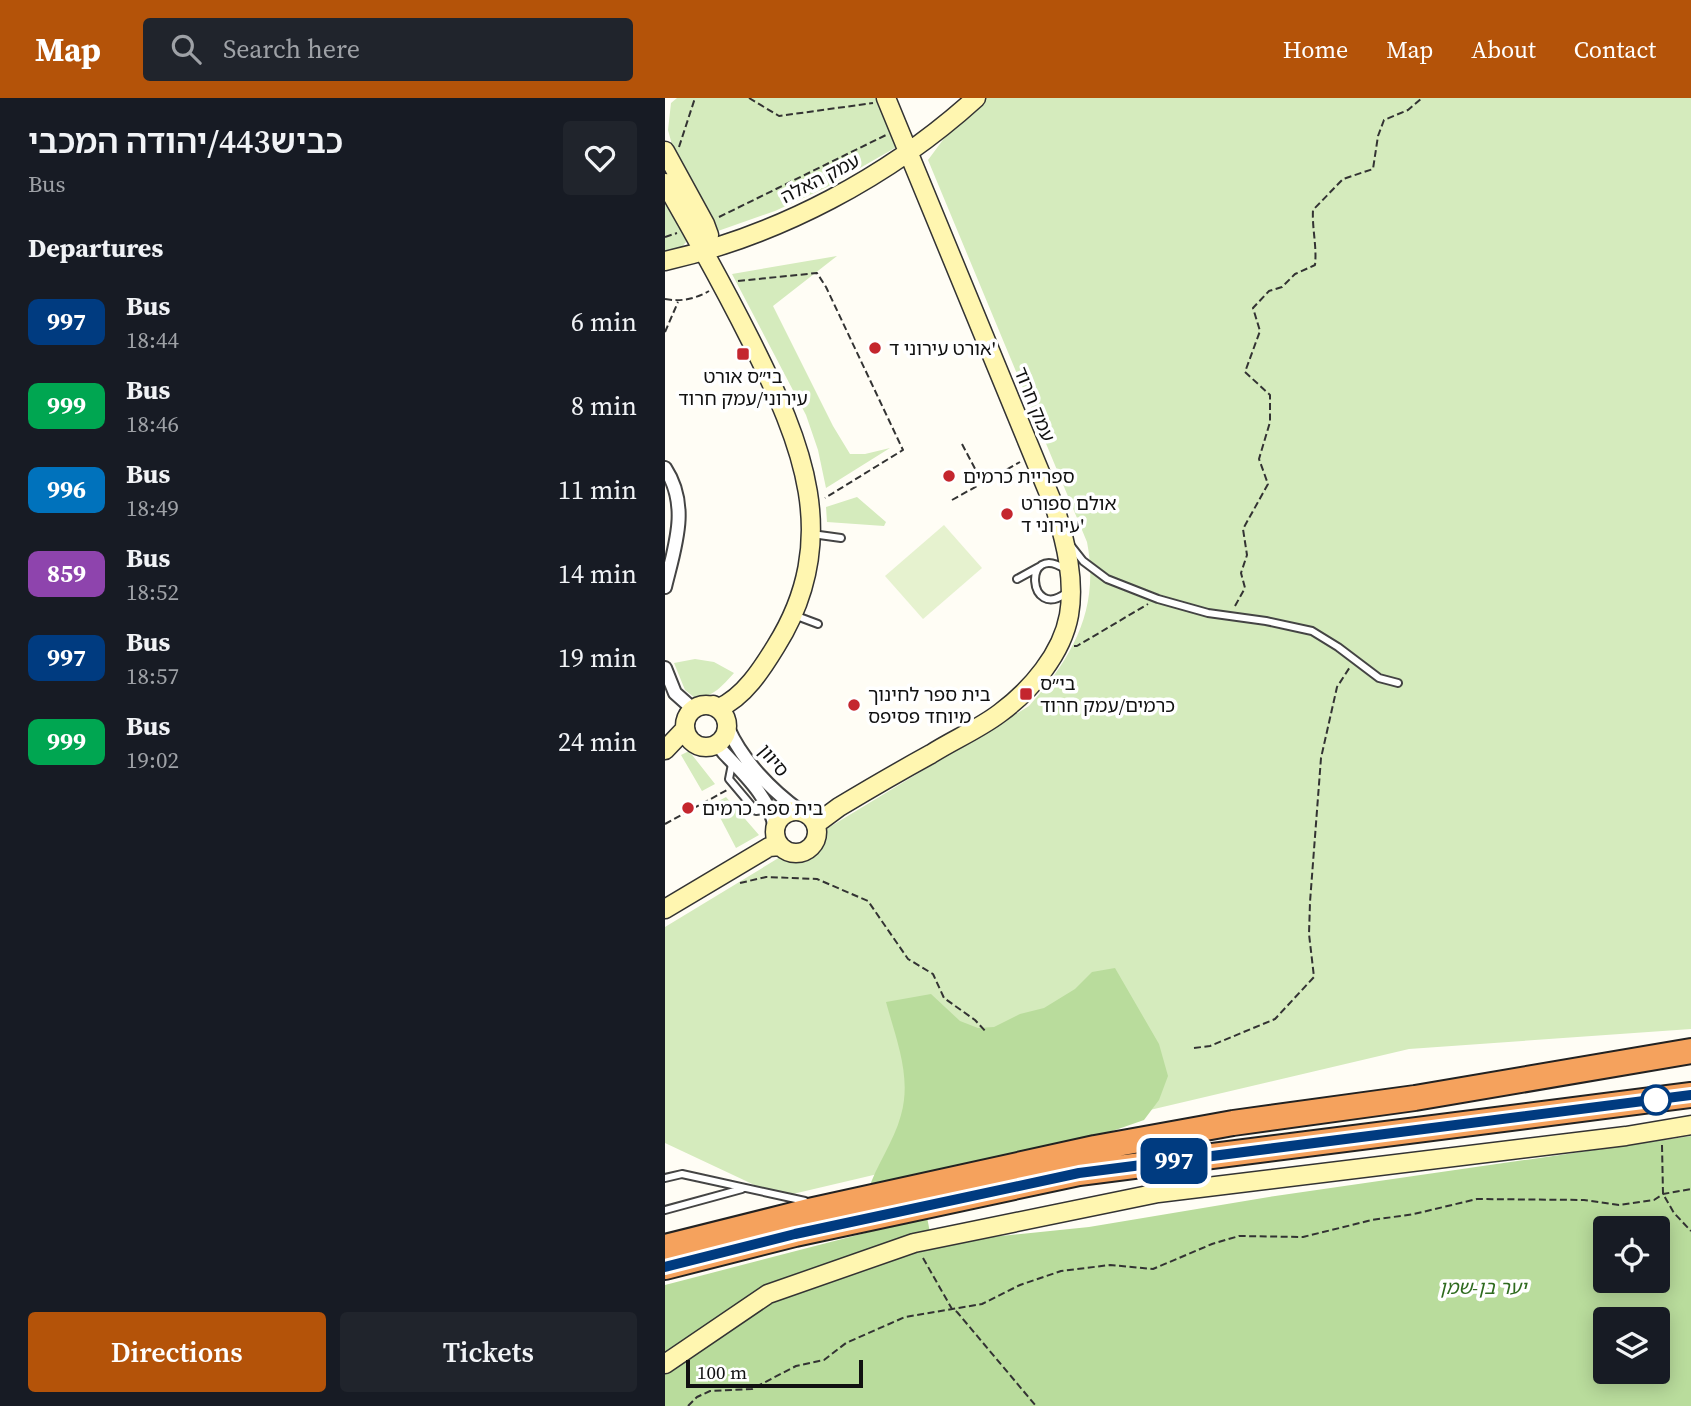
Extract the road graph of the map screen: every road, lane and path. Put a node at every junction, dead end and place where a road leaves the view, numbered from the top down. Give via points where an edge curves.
1 (695, 98) edge
2 (749, 98) edge
3 (976, 98) edge
4 (1422, 98) edge
5 (887, 100) edge
6 (900, 128) junction
7 (910, 151) junction
8 (669, 158) edge
9 (665, 183) edge
10 (698, 226) junction
11 (665, 237) edge
12 (705, 252) junction
13 (665, 261) edge
14 (729, 282) junction
15 (665, 299) edge
16 (678, 301) junction
17 (665, 332) edge
18 (962, 444) dead end
19 (1033, 454) junction
20 (665, 468) edge
21 (983, 483) junction
22 (826, 497) dead end
23 (951, 500) dead end
24 (811, 533) junction
25 (841, 538) dead end
26 (1064, 538) junction
27 (1041, 566) junction
28 (1017, 579) dead end
29 (1070, 582) junction
30 (665, 587) edge
31 (1158, 599) junction
32 (793, 614) junction
33 (1229, 616) junction
34 (818, 624) dead end
35 (1060, 644) junction
36 (1355, 660) junction
37 (665, 668) edge
38 (1398, 684) dead end
39 (713, 705) junction
40 (693, 709) junction
41 (728, 728) junction
42 (685, 729) junction
43 (711, 747) junction
44 (665, 750) edge
45 (733, 762) junction
46 (734, 786) junction
47 (770, 809) junction
48 (800, 811) junction
49 (665, 824) edge
50 (816, 824) junction
51 (777, 838) junction
52 (728, 871) junction
53 (665, 909) edge
54 (987, 1033) dead end
55 (1194, 1048) dead end
56 (1691, 1051) edge
57 (1691, 1095) edge
58 (1691, 1125) edge
59 (1661, 1130) junction
60 (665, 1178) edge
61 (744, 1188) junction
62 (1691, 1189) edge
63 (1663, 1194) junction
64 (842, 1204) junction
65 (665, 1210) edge
66 (1691, 1231) edge
67 (914, 1242) junction
68 (665, 1247) edge
69 (665, 1267) edge
70 (951, 1309) junction
71 (665, 1364) edge
72 (688, 1406) edge
73 (1036, 1406) edge

1 - 8 path
2 - 5 path via 779,116
3 - 7 street, עמק האלה
4 - 33 path via 1384,120 1373,169 1343,179 1313,210 1315,265 1269,291 1253,308 1260,331 1245,372 1271,394 1270,422 1259,459 1268,484 1243,529 1245,588
5 - 6 street, עמק חרוד
6 - 7 street, עמק חרוד
6 - 10 path
7 - 12 street, עמק האלה via 823,202
7 - 19 street, עמק חרוד
8 - 10 street
9 - 10 street
10 - 11 path
10 - 12 street
12 - 13 street, עמק האלה
12 - 14 street
14 - 16 path
14 - 22 path via 817,273 903,450
14 - 24 street via 791,426 807,481
15 - 16 path
16 - 17 path
18 - 21 path
19 - 21 path
19 - 26 street, עמק חרוד
20 - 30 street via 680,508
21 - 23 path
24 - 25 lane
24 - 32 street
26 - 29 street, עמק חרוד
26 - 31 lane via 1083,561 1107,579
27 - 28 lane
27 - 29 lane via 1056,563 1066,569
27 - 29 lane via 1034,581 1047,598 1066,593
29 - 35 street, עמק חרוד via 1069,614
31 - 33 lane
31 - 35 path via 1077,646
32 - 34 lane
32 - 39 street via 765,664 741,693 719,708
33 - 36 lane via 1312,631
35 - 50 street, עמק חרוד via 1029,687 1000,713
36 - 38 lane via 1379,678
36 - 55 path via 1337,687 1321,758 1309,933 1314,977 1275,1019 1210,1046
37 - 40 street via 675,693
39 - 40 street
39 - 41 street via 725,714
40 - 42 street
41 - 43 street via 723,740
41 - 48 street, סיוון via 735,744 773,790
42 - 43 street via 696,745
42 - 44 street
43 - 45 street, סיוון via 720,748
45 - 46 lane via 729,779
45 - 47 street, סיוון
46 - 47 lane via 756,811
46 - 49 path
47 - 51 street, סיוון
48 - 50 street
48 - 51 street via 785,813 777,823
50 - 51 street via 816,840 807,850 793,853
51 - 52 street
52 - 53 street
52 - 54 path via 736,884 766,877 817,879 868,901 908,959 933,974 944,998
56 - 64 highway via 1415,1098 1233,1123 1095,1148
57 - 69 highway via 1079,1173
58 - 59 street
59 - 63 path
59 - 67 street via 1158,1193
60 - 61 lane via 682,1174
61 - 64 lane via 795,1201
61 - 65 lane
62 - 63 path
63 - 66 path
63 - 70 path via 1654,1200 1619,1205 1584,1200 1477,1199 1303,1237 1239,1236 1153,1269 1110,1265 1061,1271 982,1304
64 - 68 highway
67 - 70 path
67 - 71 street via 768,1294
70 - 72 path via 905,1318 846,1343 824,1360 796,1366 752,1389 710,1391
70 - 73 path

